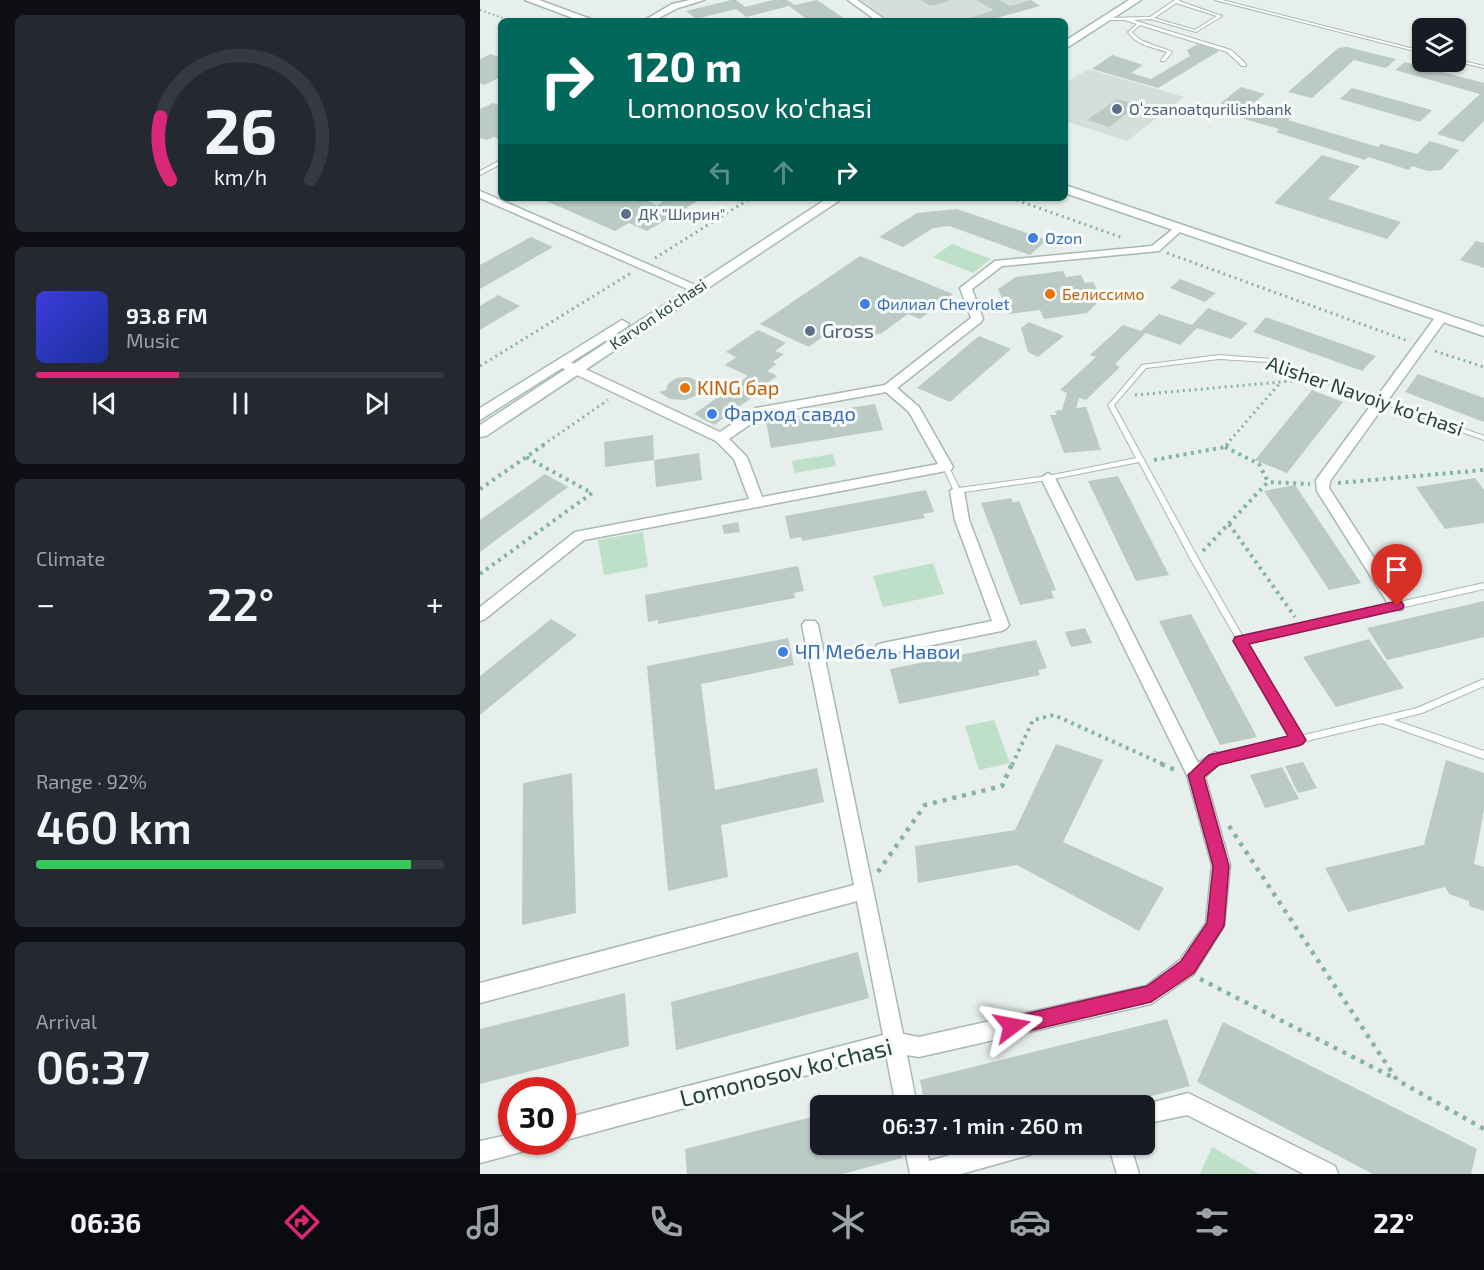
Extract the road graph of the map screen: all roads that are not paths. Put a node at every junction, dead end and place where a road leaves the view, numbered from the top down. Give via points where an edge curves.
1 (700, 0) edge
2 (852, 0) edge
3 (1136, 0) edge
4 (1217, 0) edge
5 (1177, 1) edge
6 (527, 2) edge
7 (567, 18) edge
8 (581, 18) edge
9 (652, 18) edge
10 (878, 18) edge
11 (1123, 18) junction
12 (1151, 18) junction
13 (1107, 19) junction
14 (1140, 23) junction
15 (1068, 44) edge
16 (1412, 49) edge
17 (1163, 60) dead end
18 (1466, 63) edge
19 (1244, 65) dead end
20 (1484, 67) edge
21 (498, 164) edge
22 (480, 173) edge
23 (1068, 183) edge
24 (1068, 190) edge
25 (480, 194) edge
26 (814, 201) edge
27 (832, 201) edge
28 (1178, 228) junction
29 (690, 287) junction
30 (1441, 318) junction
31 (1484, 323) edge
32 (1484, 332) edge
33 (562, 363) junction
34 (576, 369) junction
35 (889, 388) junction
36 (1380, 402) junction
37 (480, 416) edge
38 (480, 432) edge
39 (721, 438) junction
40 (1484, 438) edge
41 (1140, 461) junction
42 (946, 467) junction
43 (1048, 478) junction
44 (957, 491) junction
45 (757, 502) junction
46 (1484, 586) edge
47 (1397, 606) junction
48 (480, 615) edge
49 (810, 624) dead end
50 (1240, 641) junction
51 (883, 650) dead end
52 (1484, 682) edge
53 (1383, 720) junction
54 (1298, 740) junction
55 (1484, 755) edge
56 (1215, 759) joint
57 (1197, 778) junction
58 (864, 891) junction
59 (480, 993) edge
60 (894, 1042) junction
61 (905, 1095) edge
62 (1155, 1112) edge
63 (576, 1126) edge
64 (498, 1148) edge
65 (480, 1152) edge
66 (917, 1155) edge
67 (989, 1155) edge
68 (1122, 1155) edge
69 (921, 1174) edge
70 (1128, 1174) edge
71 (1327, 1174) edge

1 - 9 street via 675,6
2 - 10 street
3 - 13 main road
4 - 16 lane
5 - 12 lane
5 - 12 lane via 1220,16 1196,31
6 - 7 main road
6 - 8 main road
11 - 12 lane
11 - 13 lane
11 - 14 lane
13 - 15 main road
14 - 17 lane via 1131,35 1170,52
14 - 19 lane via 1229,51
18 - 20 lane
21 - 22 lane
23 - 31 main road
24 - 28 main road
25 - 29 street
26 - 29 main road
27 - 29 main road, Karvon ko'chasi
28 - 30 main road
28 - 35 street via 1155,249 999,263 966,288 977,319
29 - 33 main road
29 - 34 main road, Karvon ko'chasi
30 - 32 main road
30 - 36 street
33 - 34 street
33 - 37 main road
34 - 38 main road, Karvon ko'chasi
34 - 39 street
35 - 39 street via 761,411
35 - 42 street via 914,410
36 - 40 lane, Alisher Navoiy ko'chasi
36 - 41 lane, Alisher Navoiy ko'chasi via 1270,360 1219,357 1144,366 1111,405
36 - 47 street via 1323,480 1322,488
39 - 45 street via 740,457
41 - 43 lane
41 - 50 lane
42 - 44 lane
42 - 45 street
43 - 44 lane
43 - 57 street, Lomonosov ko'chasi
44 - 51 street via 962,520 1001,625
45 - 48 street via 580,536
46 - 47 lane
47 - 50 lane
49 - 58 street
50 - 54 lane
52 - 53 lane via 1419,711
53 - 54 lane
53 - 55 lane
54 - 56 lane
56 - 57 street
57 - 60 street, Lomonosov ko'chasi via 1221,866 1215,926 1183,970 1151,994 919,1047
58 - 59 street
58 - 60 street
60 - 61 street
60 - 63 street, Lomonosov ko'chasi
62 - 71 street via 1188,1104
64 - 65 street
66 - 69 street
67 - 69 street
68 - 70 street

